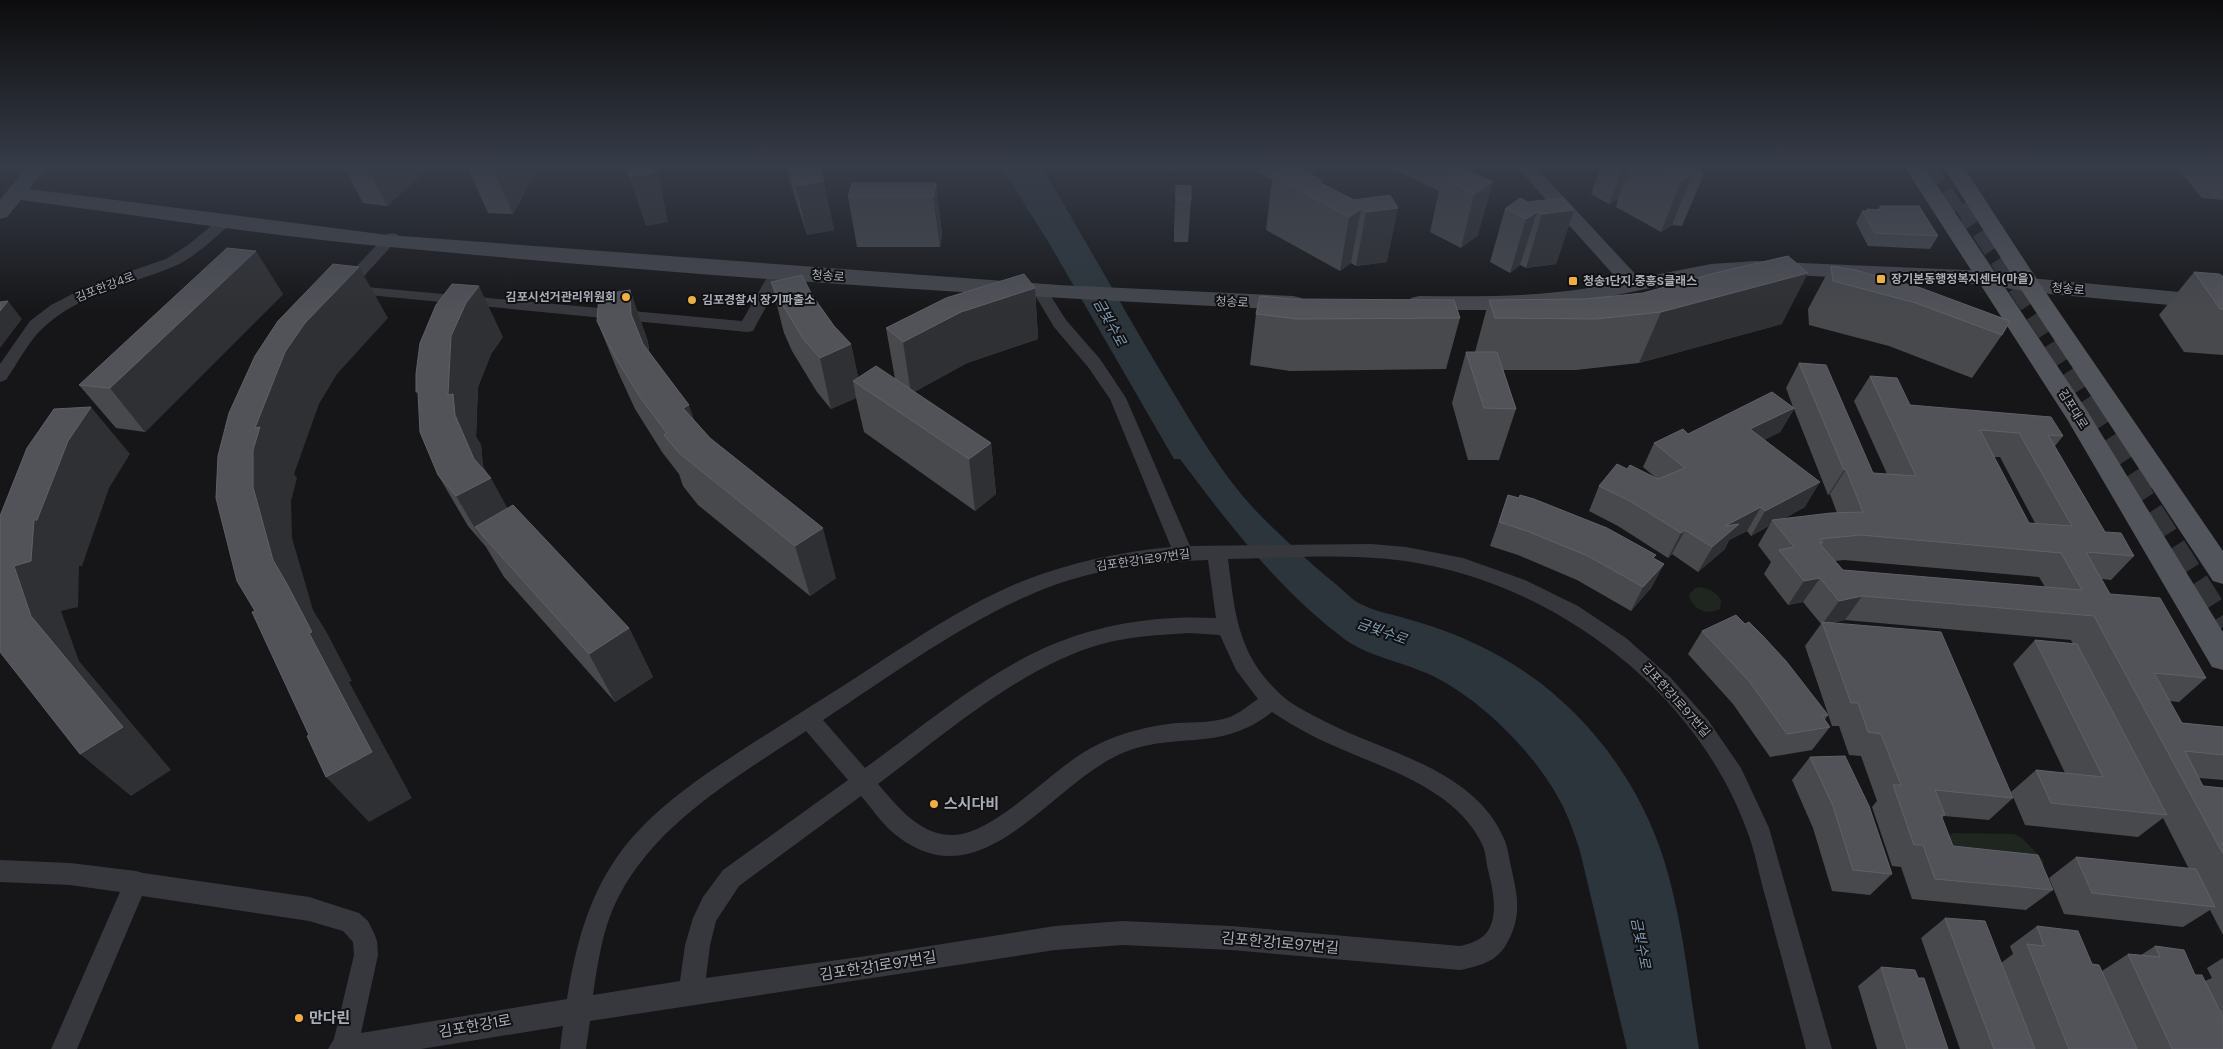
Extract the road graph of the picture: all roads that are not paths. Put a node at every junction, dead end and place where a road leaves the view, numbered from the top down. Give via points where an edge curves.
1 (188, 215) edge
2 (1570, 215) edge
3 (1947, 215) tunnel mouth
4 (1984, 215) tunnel mouth
5 (226, 220) junction
6 (390, 239) junction
7 (776, 272) junction
8 (1989, 278) junction
9 (2029, 285) junction
10 (1635, 286) junction
11 (1049, 291) junction
12 (1311, 303) edge
13 (2223, 303) edge
14 (1396, 304) edge
15 (0, 376) edge
16 (1222, 552) junction
17 (1183, 553) junction
18 (2223, 573) edge
19 (1228, 627) junction
20 (2223, 658) edge
21 (1272, 700) junction
22 (808, 718) junction
23 (861, 782) junction
24 (0, 871) edge
25 (136, 882) junction
26 (692, 992) junction
27 (579, 1009) junction
28 (64, 1049) edge
29 (343, 1049) edge
30 (573, 1049) edge
31 (1818, 1049) edge

1 - 5 street, 청송로
2 - 10 street
3 - 8 main road, 김포대로
4 - 9 main road
5 - 6 street, 청송로
5 - 15 street, 김포한강4로 via 171,262 95,288 57,308 32,329
6 - 7 street, 청송로
6 - 7 street via 343,289 747,327
7 - 11 street, 청송로
8 - 9 street, 청송로
8 - 10 street, 청송로 via 1740,267
8 - 20 main road, 김포대로 via 2077,415
9 - 13 street, 청송로
9 - 18 main road
10 - 14 street, 청송로 via 1542,302
11 - 12 street, 청송로
11 - 17 street via 1060,322 1118,398
16 - 17 street, 김포한강1로97번길
16 - 19 street, 김포한강1로97번길
16 - 31 street, 김포한강1로97번길 via 1357,550 1406,554 1459,565 1526,588 1625,648 1659,678 1703,727 1746,796 1758,828
17 - 22 street, 김포한강1로97번길 via 1088,567 1019,591 948,629
19 - 21 street, 김포한강1로97번길 via 1251,676
19 - 23 street via 1161,625 1109,634 1066,647 998,684
21 - 23 street via 1249,718 1231,726 1151,736 1110,749 1067,776 1007,825 968,844 930,844 916,836 898,823
21 - 26 street, 김포한강1로97번길 via 1306,723 1412,768 1441,784 1480,822 1493,842 1503,880 1506,915 1498,939 1483,953 1460,958 1231,938 1123,933 1055,938
22 - 23 street
22 - 27 street, 김포한강1로97번길 via 681,805 634,853 611,888 597,921
23 - 26 street via 751,862 715,896 703,920 696,948
24 - 25 street via 70,874
25 - 28 street
25 - 29 street via 309,909 350,921 365,941 366,955
26 - 27 street, 김포한강1로97번길
27 - 29 street, 김포한강1로
27 - 30 street, 김포한강1로97번길

